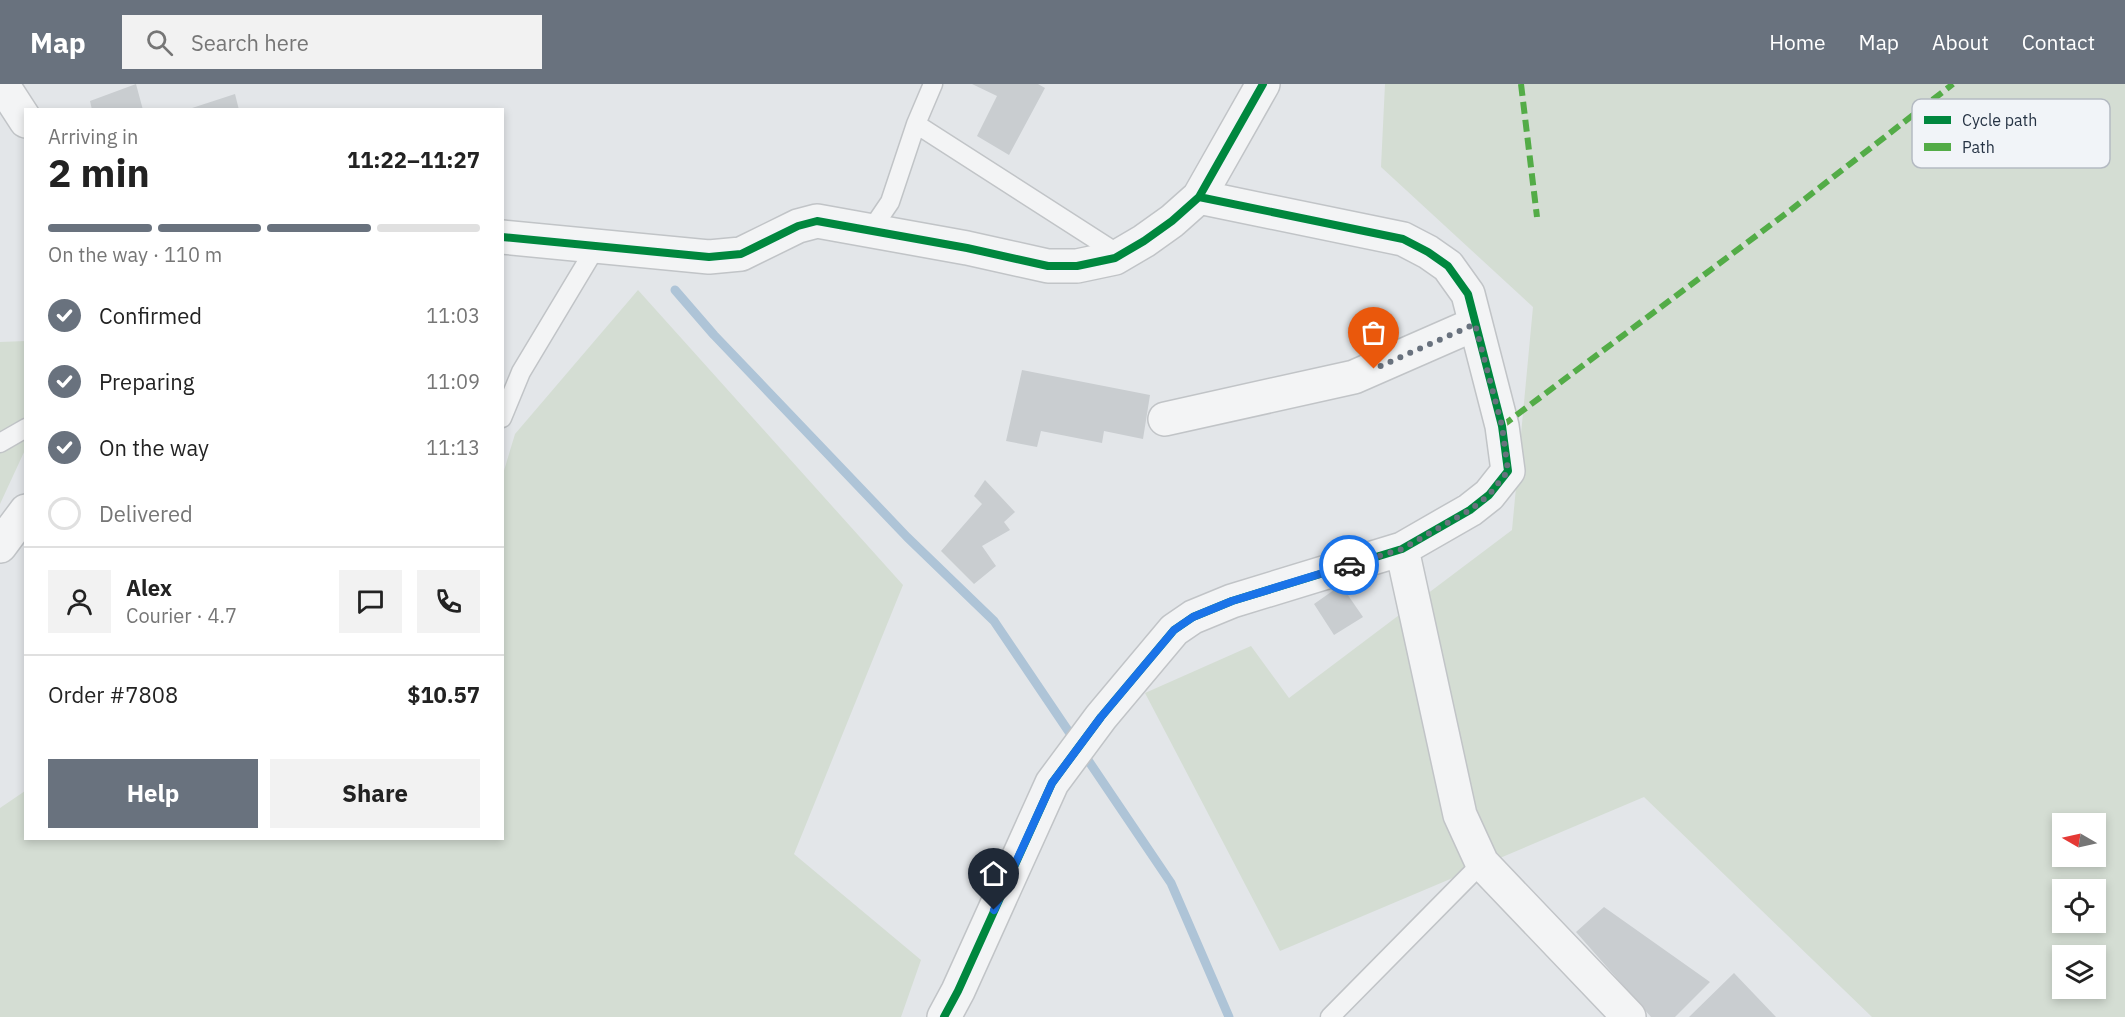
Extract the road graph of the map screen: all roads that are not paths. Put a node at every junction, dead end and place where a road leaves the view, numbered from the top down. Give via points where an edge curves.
1 (2, 84) edge
2 (933, 84) edge
3 (1263, 84) edge
4 (24, 118) edge
5 (916, 124) junction
6 (1199, 197) junction
7 (871, 230) junction
8 (504, 237) edge
9 (596, 247) junction
10 (1120, 255) junction
11 (1475, 324) junction
12 (504, 413) edge
13 (1165, 419) dead end
14 (24, 429) edge
15 (0, 443) edge
16 (24, 514) edge
17 (0, 546) edge
18 (1402, 549) junction
19 (1482, 863) junction
20 (944, 1017) edge
21 (1330, 1017) edge
22 (1629, 1017) edge

1 - 4 street
2 - 5 lane
3 - 6 street
5 - 7 lane via 890,202
5 - 10 lane
6 - 10 street via 1144,242
6 - 11 street via 1403,239 1448,266 1468,294
7 - 9 street via 817,221 741,254 709,257
7 - 10 street via 1048,266 1077,266
8 - 9 street
9 - 12 lane via 521,372
11 - 13 street via 1354,378
11 - 18 street via 1502,426 1508,471 1489,495 1470,510
14 - 15 lane
16 - 17 street
18 - 19 street via 1460,815
18 - 20 street via 1232,601 1193,617 1174,630 1052,783
19 - 21 lane
19 - 22 street

